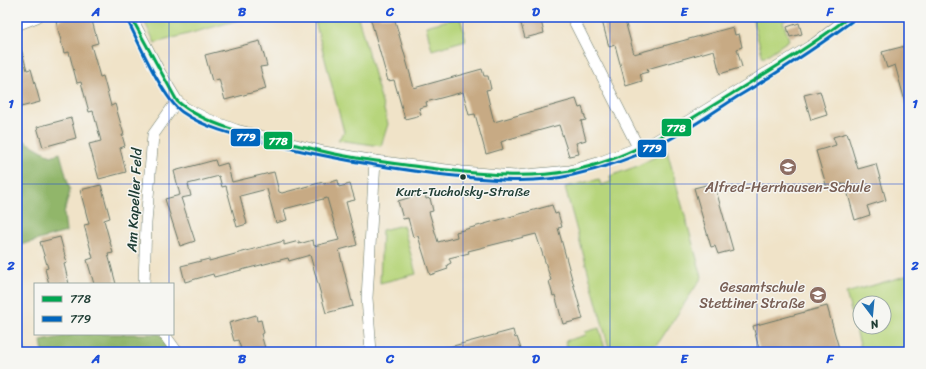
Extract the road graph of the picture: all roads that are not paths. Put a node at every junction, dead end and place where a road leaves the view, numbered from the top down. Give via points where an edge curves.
1 (37, 17) edge
2 (131, 17) edge
3 (572, 17) edge
4 (849, 17) edge
5 (17, 24) edge
6 (177, 101) junction
7 (638, 147) junction
8 (375, 161) junction
9 (144, 283) edge
10 (165, 335) edge
11 (177, 352) edge
12 (371, 352) edge

1 - 5 street
2 - 6 street
3 - 7 street
4 - 7 street via 808,47 654,142
6 - 8 street via 207,119 236,130 324,152
6 - 9 street, Am Kapeller Feld via 153,135
7 - 8 street via 570,171 515,176
8 - 12 street via 366,298
10 - 11 street

